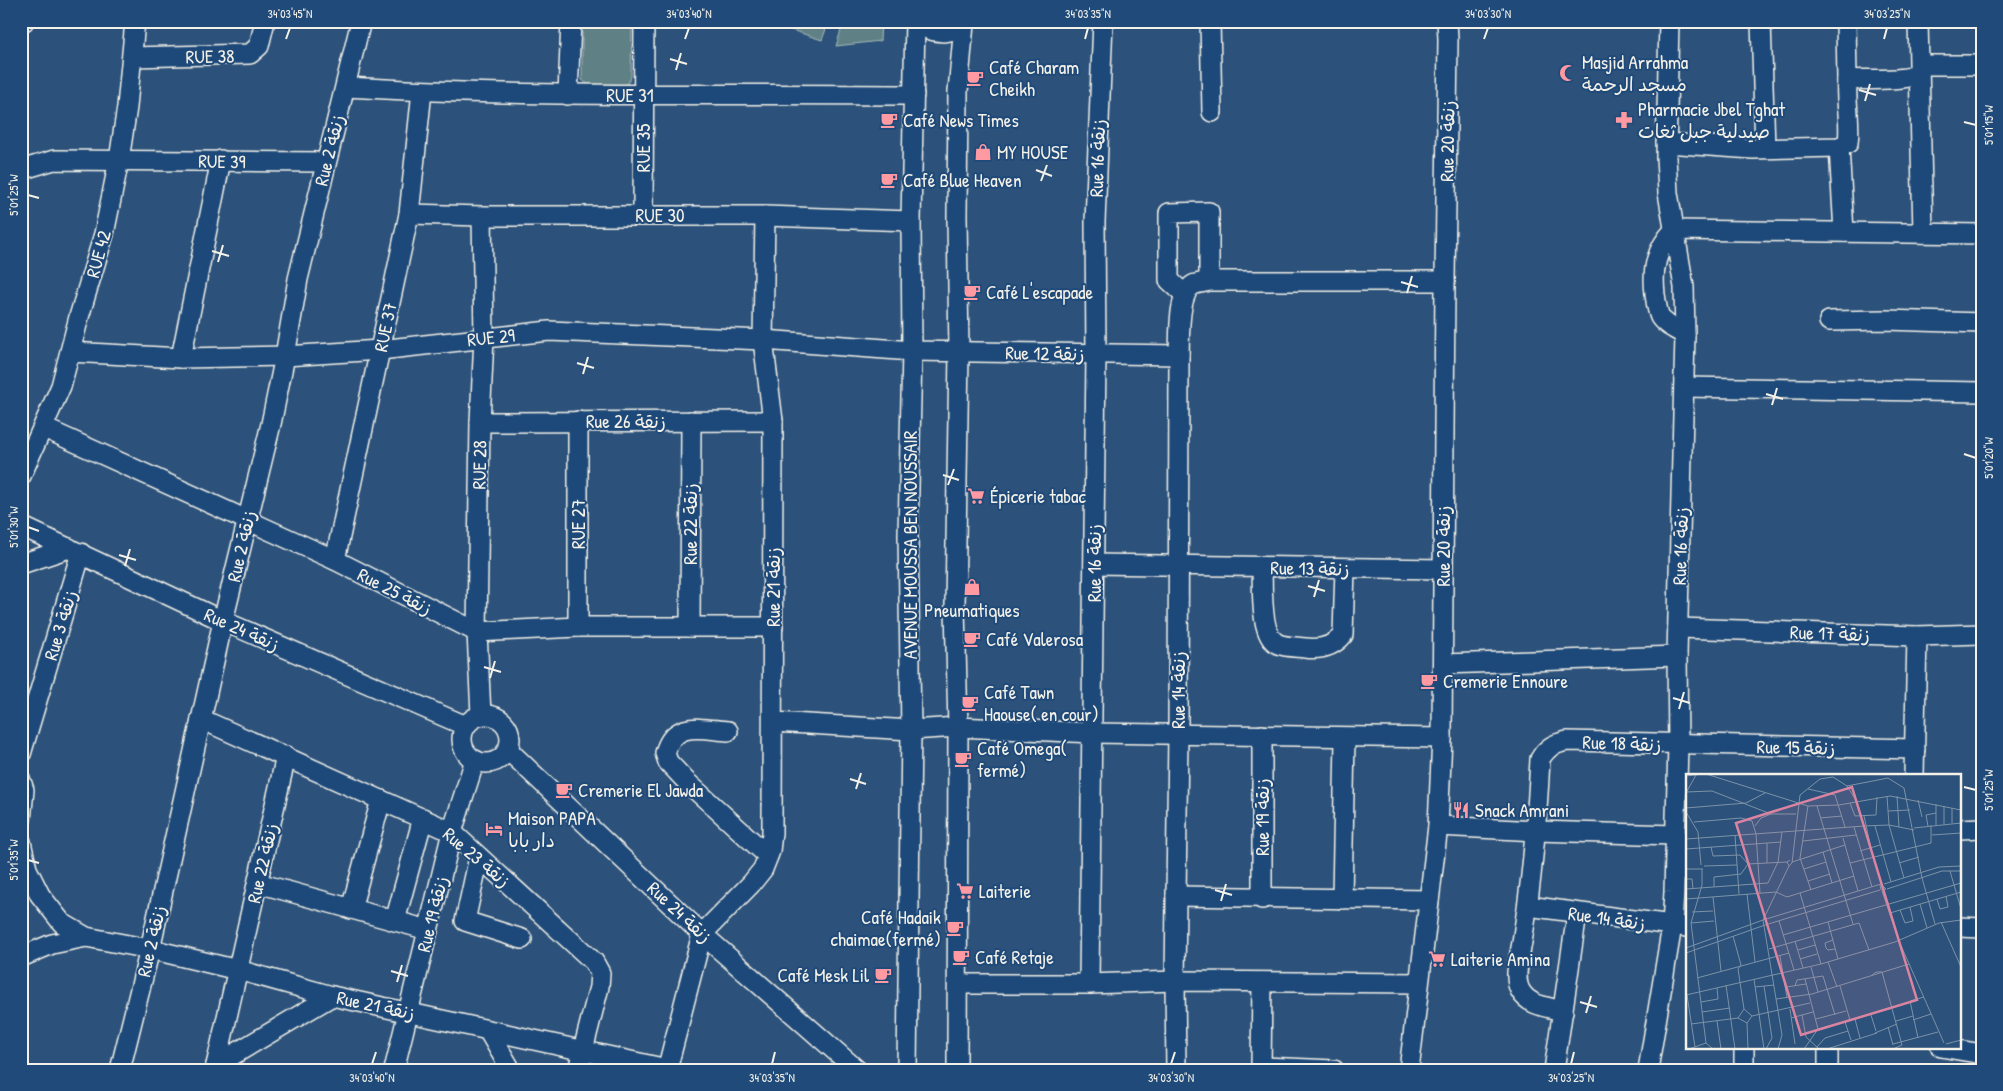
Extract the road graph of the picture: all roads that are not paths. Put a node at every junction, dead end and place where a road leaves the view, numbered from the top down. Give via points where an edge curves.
1 (135, 21) edge
2 (265, 21) edge
3 (361, 21) edge
4 (571, 21) edge
5 (644, 21) edge
6 (916, 21) edge
7 (1103, 21) edge
8 (1210, 21) edge
9 (1447, 21) edge
10 (1669, 21) edge
11 (1761, 21) edge
12 (1846, 21) edge
13 (1918, 21) edge
14 (965, 22) edge
15 (132, 57) junction
16 (1982, 65) edge
17 (1919, 69) junction
18 (1847, 80) junction
19 (346, 87) junction
20 (422, 92) junction
21 (643, 94) junction
22 (568, 95) junction
23 (914, 95) junction
24 (1212, 112) dead end
25 (1666, 143) junction
26 (1840, 147) junction
27 (1764, 148) junction
28 (119, 160) junction
29 (221, 160) junction
30 (326, 162) junction
31 (22, 168) edge
32 (409, 214) junction
33 (643, 215) junction
34 (482, 216) junction
35 (765, 216) junction
36 (911, 221) junction
37 (1674, 230) junction
38 (1844, 232) junction
39 (1924, 233) junction
40 (1982, 234) edge
41 (1209, 281) junction
42 (1445, 281) junction
43 (1183, 302) junction
44 (1829, 322) dead end
45 (1982, 323) edge
46 (1686, 335) junction
47 (484, 337) junction
48 (763, 340) junction
49 (380, 350) junction
50 (912, 351) junction
51 (70, 352) junction
52 (959, 352) junction
53 (1096, 354) junction
54 (1179, 354) junction
55 (285, 356) junction
56 (181, 358) junction
57 (1684, 387) junction
58 (1982, 392) edge
59 (578, 421) junction
60 (690, 421) junction
61 (773, 421) junction
62 (480, 422) junction
63 (44, 428) junction
64 (21, 476) edge
65 (247, 520) junction
66 (21, 526) edge
67 (75, 551) junction
68 (335, 560) junction
69 (21, 564) edge
70 (1094, 564) junction
71 (1178, 566) junction
72 (1262, 567) junction
73 (1345, 568) junction
74 (1443, 569) junction
75 (223, 621) junction
76 (578, 627) junction
77 (690, 627) junction
78 (773, 627) junction
79 (1678, 628) junction
80 (477, 632) junction
81 (1982, 634) edge
82 (1917, 636) junction
83 (1677, 656) junction
84 (1444, 664) junction
85 (481, 715) junction
86 (201, 719) junction
87 (773, 722) junction
88 (466, 726) junction
89 (958, 727) junction
90 (911, 730) junction
91 (728, 731) dead end
92 (1092, 733) junction
93 (1178, 734) junction
94 (1262, 735) junction
95 (1345, 738) junction
96 (1442, 738) junction
97 (1678, 745) junction
98 (1915, 749) junction
99 (508, 750) junction
100 (21, 754) edge
101 (286, 756) junction
102 (475, 760) junction
103 (1914, 774) edge
104 (21, 781) edge
105 (381, 800) junction
106 (422, 818) junction
107 (21, 820) edge
108 (1438, 826) junction
109 (1982, 828) edge
110 (1960, 829) edge
111 (1536, 831) junction
112 (452, 832) junction
113 (1675, 835) junction
114 (21, 842) edge
115 (768, 856) junction
116 (479, 857) junction
117 (258, 883) junction
118 (1176, 896) junction
119 (1262, 899) junction
120 (1342, 899) junction
121 (1429, 900) junction
122 (1528, 906) junction
123 (351, 909) junction
124 (1577, 914) junction
125 (395, 921) junction
126 (1679, 926) edge
127 (1960, 927) edge
128 (1982, 928) edge
129 (428, 930) junction
130 (702, 934) junction
131 (86, 937) junction
132 (522, 939) dead end
133 (150, 949) junction
134 (21, 957) edge
135 (238, 970) junction
136 (1175, 981) junction
137 (1262, 982) junction
138 (1418, 983) junction
139 (958, 984) junction
140 (1090, 984) junction
141 (332, 996) junction
142 (408, 1011) junction
143 (1563, 1011) junction
144 (489, 1032) junction
145 (1744, 1048) edge
146 (1828, 1048) edge
147 (1947, 1048) edge
148 (582, 1051) junction
149 (1982, 1054) edge
150 (216, 1067) edge
151 (1262, 1068) edge
152 (120, 1070) edge
153 (394, 1070) edge
154 (511, 1070) edge
155 (578, 1070) edge
156 (667, 1070) edge
157 (857, 1070) edge
158 (907, 1070) edge
159 (957, 1070) edge
160 (1176, 1070) edge
161 (1334, 1070) edge
162 (1409, 1070) edge
163 (1554, 1070) edge
164 (1648, 1070) edge
165 (1744, 1070) edge
166 (1828, 1070) edge

1 - 15 street, RUE 42
2 - 15 street, RUE 38 via 259,46 250,54
3 - 19 street, Rue 2 زنقة
4 - 22 street
5 - 21 street, RUE 35
6 - 14 street via 933,32 954,30
6 - 23 street, AVENUE MOUSSA BEN NOUSSAIR
7 - 53 street, Rue 16 زنقة via 1095,222
8 - 24 street
9 - 42 street, Rue 20 زنقة
10 - 25 street, Rue 16 زنقة
11 - 27 street
12 - 18 street
13 - 17 street
14 - 52 street via 958,91
15 - 28 street, RUE 42
16 - 17 street via 1926,65
17 - 18 street via 1914,75 1904,78
17 - 39 street
18 - 26 street via 1849,134 1848,142
19 - 20 street, RUE 31
19 - 30 street, Rue 2 زنقة
20 - 22 street, RUE 31
20 - 32 street, RUE 37
21 - 22 street, RUE 31
21 - 23 street, RUE 31
21 - 33 street, RUE 35
23 - 36 street, AVENUE MOUSSA BEN NOUSSAIR
25 - 27 street
25 - 37 street, Rue 16 زنقة via 1668,193
26 - 27 street
26 - 38 street
28 - 29 street, RUE 39
28 - 31 street, RUE 39 via 54,160
28 - 51 street, RUE 42 via 104,234
29 - 30 street, RUE 39
29 - 56 street
30 - 55 street, Rue 2 زنقة via 298,279
32 - 34 street, RUE 30
32 - 49 street, RUE 37
33 - 34 street, RUE 30
33 - 35 street, RUE 30
34 - 47 street, RUE 28
35 - 36 street, RUE 30
35 - 48 street, Rue 21 زنقة
36 - 50 street, AVENUE MOUSSA BEN NOUSSAIR
37 - 38 street
37 - 46 street, Rue 16 زنقة via 1684,287
37 - 46 street via 1659,249 1653,277 1660,317
38 - 39 street
39 - 40 street
41 - 42 street
41 - 43 street via 1193,286
41 - 43 street via 1209,212 1169,213 1169,280
42 - 74 street, Rue 20 زنقة
43 - 54 street, Rue 14 زنقة
44 - 45 street
46 - 57 street, Rue 16 زنقة
47 - 48 street, RUE 29 via 549,331
47 - 49 street, RUE 29
47 - 62 street, RUE 28
48 - 50 street, RUE 29
48 - 61 street, Rue 21 زنقة
49 - 55 street, RUE 29
49 - 68 street, RUE 37
50 - 52 street, Rue 12 زنقة
50 - 90 street, AVENUE MOUSSA BEN NOUSSAIR via 908,535
51 - 56 street, RUE 29
51 - 63 street, RUE 42
52 - 53 street, Rue 12 زنقة
52 - 89 street via 955,607
53 - 54 street, Rue 12 زنقة
53 - 70 street, Rue 16 زنقة
54 - 71 street, Rue 14 زنقة
55 - 56 street, RUE 29
55 - 65 street, Rue 2 زنقة
57 - 58 street
57 - 79 street, Rue 16 زنقة
59 - 60 street, Rue 26 زنقة
59 - 62 street, Rue 26 زنقة
59 - 76 street, RUE 27
60 - 61 street, Rue 26 زنقة
60 - 77 street, Rue 22 زنقة
61 - 78 street, Rue 21 زنقة
62 - 80 street, RUE 28
63 - 64 street, RUE 42
63 - 65 street, Rue 25 زنقة
65 - 68 street, Rue 25 زنقة
65 - 75 street, Rue 2 زنقة
66 - 67 street, Rue 24 زنقة
67 - 69 street
67 - 75 street, Rue 24 زنقة
67 - 100 street, Rue 3 زنقة
68 - 80 street, Rue 25 زنقة
70 - 71 street, Rue 13 زنقة
70 - 92 street, Rue 16 زنقة
71 - 72 street, Rue 13 زنقة
71 - 93 street, Rue 14 زنقة
72 - 73 street, Rue 13 زنقة
72 - 73 street via 1265,626 1271,639 1278,645 1311,649 1330,647 1343,635
73 - 74 street, Rue 13 زنقة
74 - 84 street, Rue 20 زنقة
75 - 86 street, Rue 2 زنقة
75 - 88 street, Rue 24 زنقة
76 - 77 street, Rue 25 زنقة
76 - 80 street, Rue 25 زنقة
77 - 78 street, Rue 25 زنقة
78 - 87 street, Rue 21 زنقة
79 - 82 street, Rue 17 زنقة
79 - 83 street, Rue 16 زنقة
80 - 85 street, RUE 28
81 - 82 street, Rue 17 زنقة
82 - 98 street
83 - 84 street
83 - 97 street, Rue 16 زنقة
84 - 96 street, Rue 20 زنقة
85 - 88 street
85 - 99 street via 494,716 504,722 510,734
86 - 101 street, Rue 23 زنقة
86 - 133 street, Rue 2 زنقة
87 - 90 street
87 - 115 street, Rue 21 زنقة via 772,833
88 - 102 street via 463,745
89 - 90 street
89 - 92 street
89 - 139 street
90 - 158 street, AVENUE MOUSSA BEN NOUSSAIR
91 - 115 street via 679,731 672,736 665,753 668,762 687,782
92 - 93 street
92 - 140 street, Rue 16 زنقة
93 - 94 street
93 - 118 street, Rue 14 زنقة
94 - 95 street
94 - 119 street, Rue 19 زنقة
95 - 96 street
95 - 120 street
96 - 108 street, Rue 20 زنقة
97 - 98 street, Rue 15 زنقة
97 - 111 street, Rue 18 زنقة via 1567,741 1552,745 1540,759
97 - 113 street, Rue 16 زنقة
98 - 103 street
99 - 102 street via 493,762
99 - 130 street, Rue 24 زنقة
101 - 105 street, Rue 23 زنقة
101 - 117 street, Rue 22 زنقة
102 - 112 street, Rue 19 زنقة
104 - 107 street via 24,790
105 - 106 street, Rue 23 زنقة
105 - 123 street
106 - 112 street, Rue 23 زنقة
106 - 125 street
108 - 111 street
108 - 121 street, Rue 20 زنقة
109 - 110 street
111 - 113 street
111 - 122 street
112 - 116 street, Rue 23 زنقة
112 - 129 street, Rue 19 زنقة
113 - 126 street, Rue 16 زنقة
114 - 131 street via 27,869 40,895 62,923
115 - 130 street, Rue 21 زنقة via 751,884
116 - 132 street via 465,922
116 - 148 street, Rue 23 زنقة via 598,967 599,987
117 - 123 street
117 - 135 street, Rue 22 زنقة
118 - 119 street
118 - 136 street, Rue 14 زنقة
119 - 120 street
120 - 121 street
121 - 138 street, Rue 20 زنقة
122 - 124 street, Rue 14 زنقة
122 - 143 street via 1517,982 1525,998 1532,1003
123 - 125 street
124 - 126 street, Rue 14 زنقة
124 - 143 street
125 - 129 street
126 - 164 street, Rue 16 زنقة
127 - 128 street
129 - 142 street, Rue 19 زنقة
130 - 156 street
130 - 157 street, Rue 24 زنقة
131 - 133 street, Rue 21 زنقة
131 - 134 street via 46,946
133 - 135 street, Rue 21 زنقة
133 - 152 street, Rue 2 زنقة
135 - 141 street, Rue 21 زنقة
135 - 150 street
136 - 137 street
136 - 140 street
136 - 160 street, Rue 14 زنقة
137 - 138 street
137 - 151 street
138 - 162 street, Rue 20 زنقة
139 - 140 street
139 - 159 street
141 - 142 street, Rue 21 زنقة
141 - 150 street
142 - 144 street, Rue 21 زنقة
142 - 153 street, Rue 19 زنقة
143 - 163 street
144 - 148 street, Rue 21 زنقة
144 - 154 street
145 - 165 street
146 - 166 street
147 - 149 street
148 - 155 street
148 - 156 street, Rue 21 زنقة
151 - 161 street

